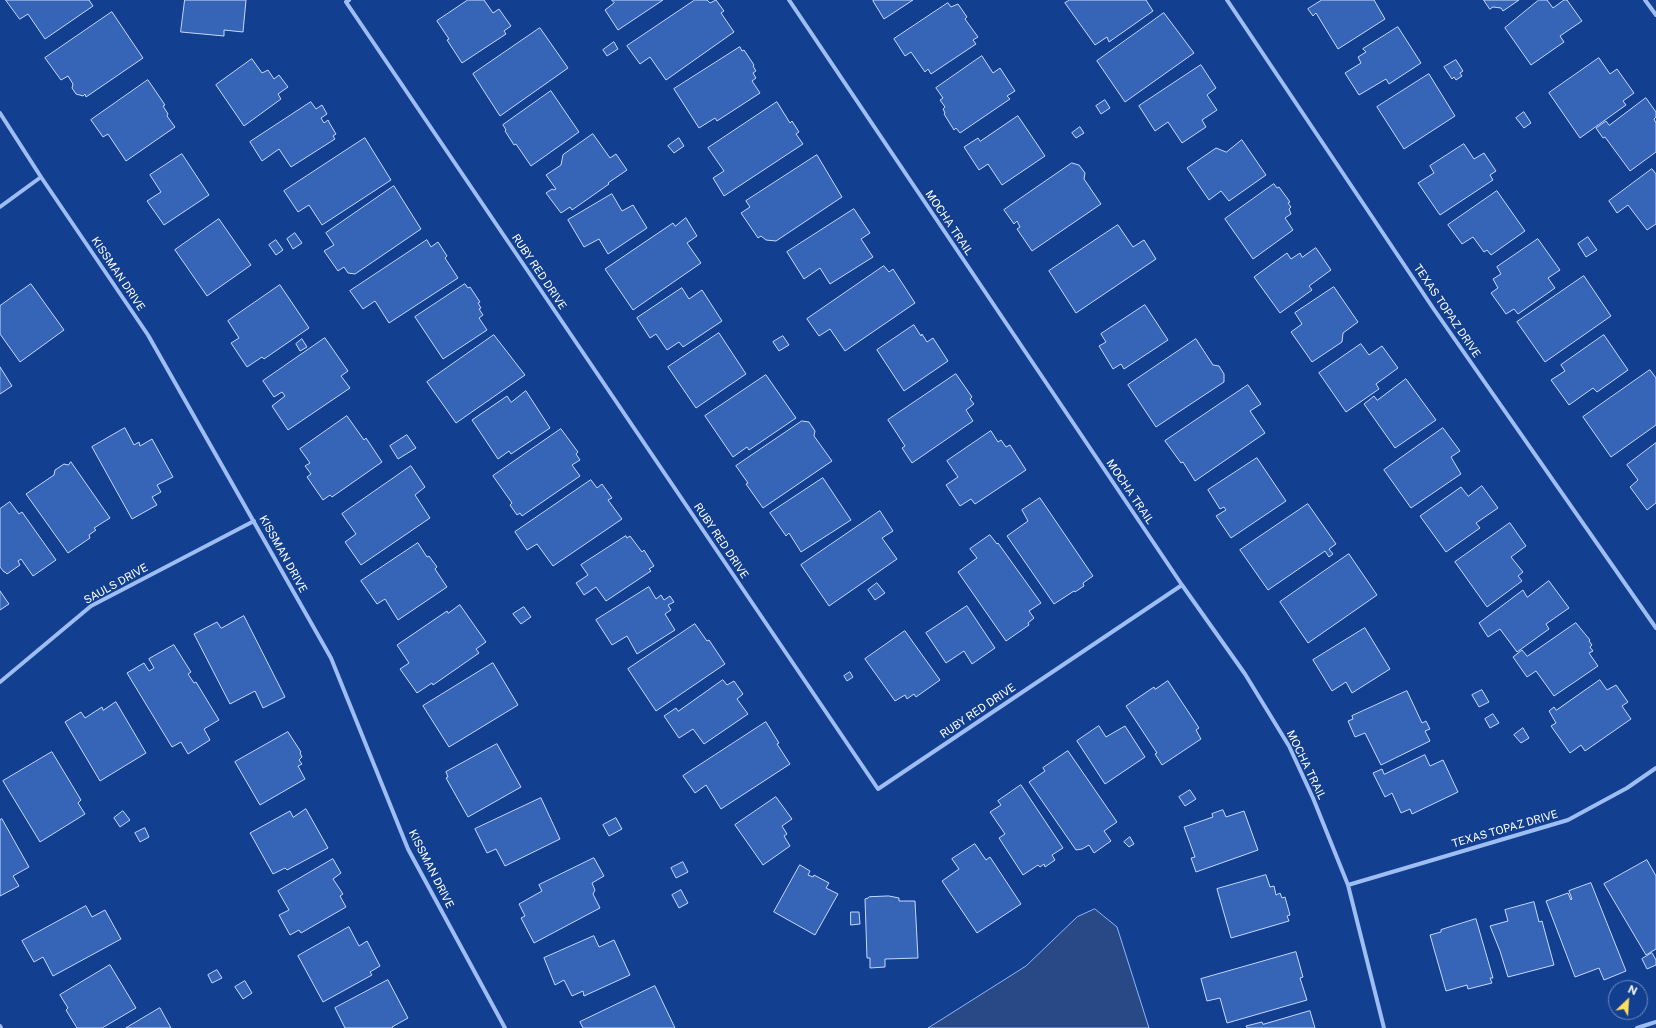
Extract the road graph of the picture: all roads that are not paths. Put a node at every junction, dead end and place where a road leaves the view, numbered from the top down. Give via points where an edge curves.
1 (349, 0) edge
2 (789, 0) edge
3 (1227, 0) edge
4 (1645, 0) edge
5 (1656, 15) edge
6 (0, 113) edge
7 (41, 177) junction
8 (0, 207) edge
9 (254, 521) junction
10 (1182, 585) junction
11 (1656, 628) edge
12 (0, 682) edge
13 (1656, 768) edge
14 (1348, 885) junction
15 (1656, 1022) edge
16 (505, 1028) edge
17 (1384, 1028) edge
18 (1637, 1028) edge

1 - 10 street, RUBY RED DRIVE via 346,2 878,789
2 - 10 street, MOCHA TRAIL
3 - 11 street, TEXAS TOPAZ DRIVE via 1438,314
4 - 5 street
6 - 7 street, KISSMAN DRIVE
7 - 8 street
7 - 9 street, KISSMAN DRIVE via 148,335
9 - 12 street, SAULS DRIVE via 91,606
9 - 16 street, KISSMAN DRIVE via 331,658 408,849
10 - 14 street, MOCHA TRAIL via 1245,674 1289,746
13 - 14 street, TEXAS TOPAZ DRIVE via 1627,788 1568,820
14 - 17 street, MOCHA TRAIL
15 - 18 street

